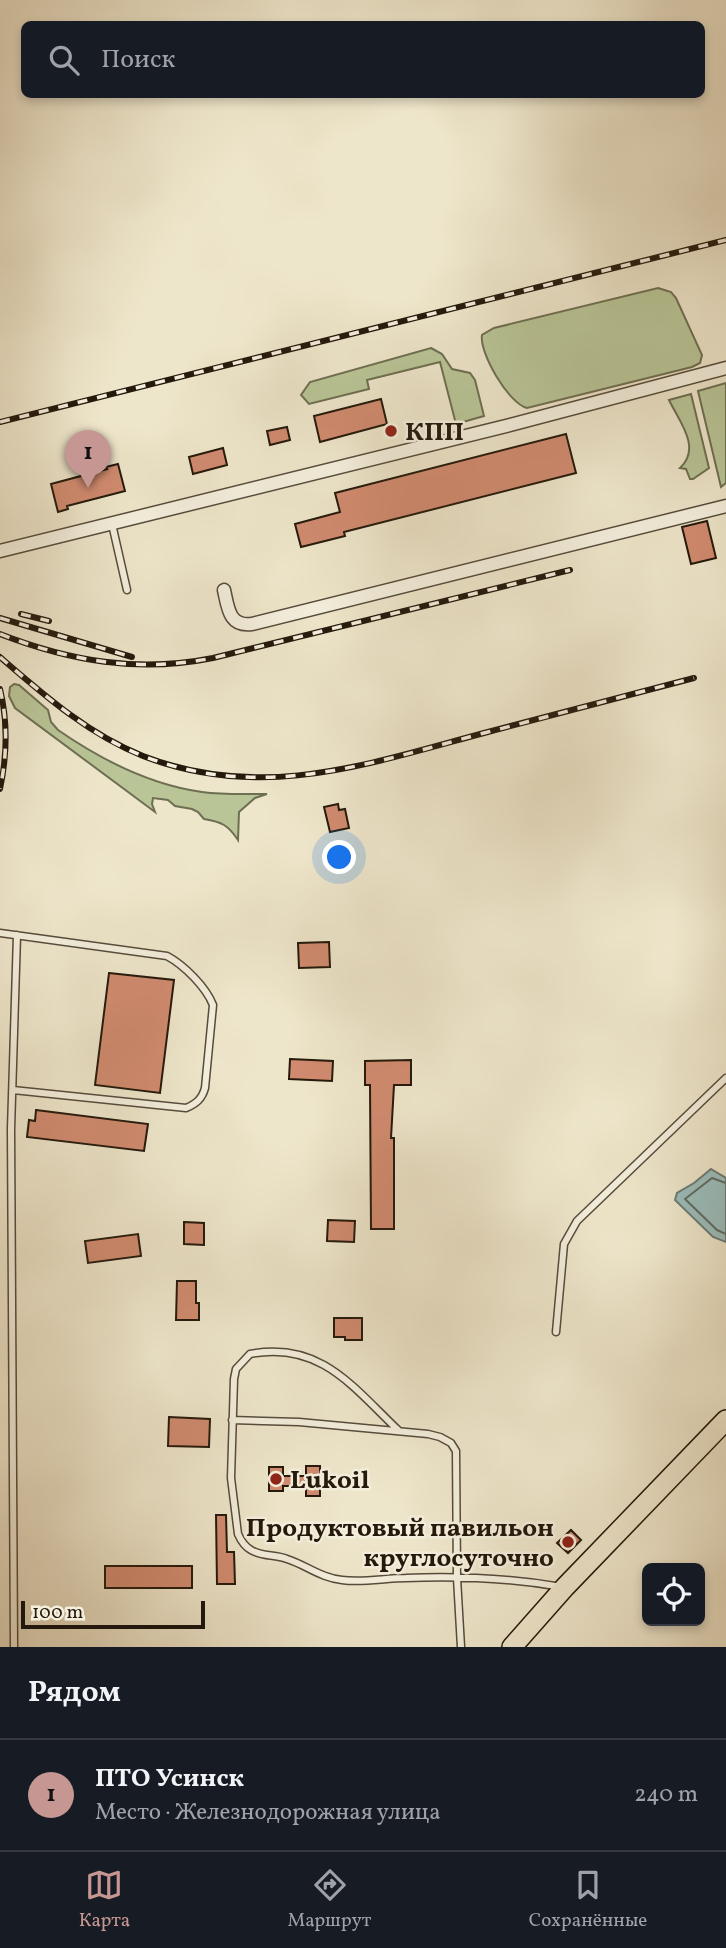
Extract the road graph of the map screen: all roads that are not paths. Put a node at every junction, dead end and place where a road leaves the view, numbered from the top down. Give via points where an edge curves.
1 (726, 368) edge
2 (726, 506) edge
3 (112, 524) junction
4 (0, 551) edge
5 (127, 590) dead end
6 (224, 590) dead end
7 (0, 933) edge
8 (17, 935) junction
9 (726, 1077) edge
10 (13, 1090) junction
11 (0, 1118) edge
12 (11, 1118) junction
13 (556, 1332) dead end
14 (233, 1420) junction
15 (726, 1420) edge
16 (398, 1430) junction
17 (457, 1577) junction
18 (565, 1587) junction
19 (14, 1647) edge
20 (461, 1647) edge
21 (512, 1647) edge

1 - 3 street
2 - 6 street via 252,624 234,621
3 - 4 street
3 - 5 lane
7 - 8 lane
8 - 10 lane
8 - 10 lane via 167,956 210,997 213,1014 204,1095 186,1108
9 - 13 lane via 569,1232
10 - 12 lane
11 - 12 lane
12 - 19 lane
14 - 16 lane
14 - 16 lane via 234,1379 242,1361 250,1354 288,1351 328,1366
14 - 17 lane via 233,1498 238,1534 248,1549 340,1580
15 - 18 main road
16 - 17 lane via 440,1437 456,1451
17 - 18 lane via 511,1578
17 - 20 lane
18 - 21 main road

